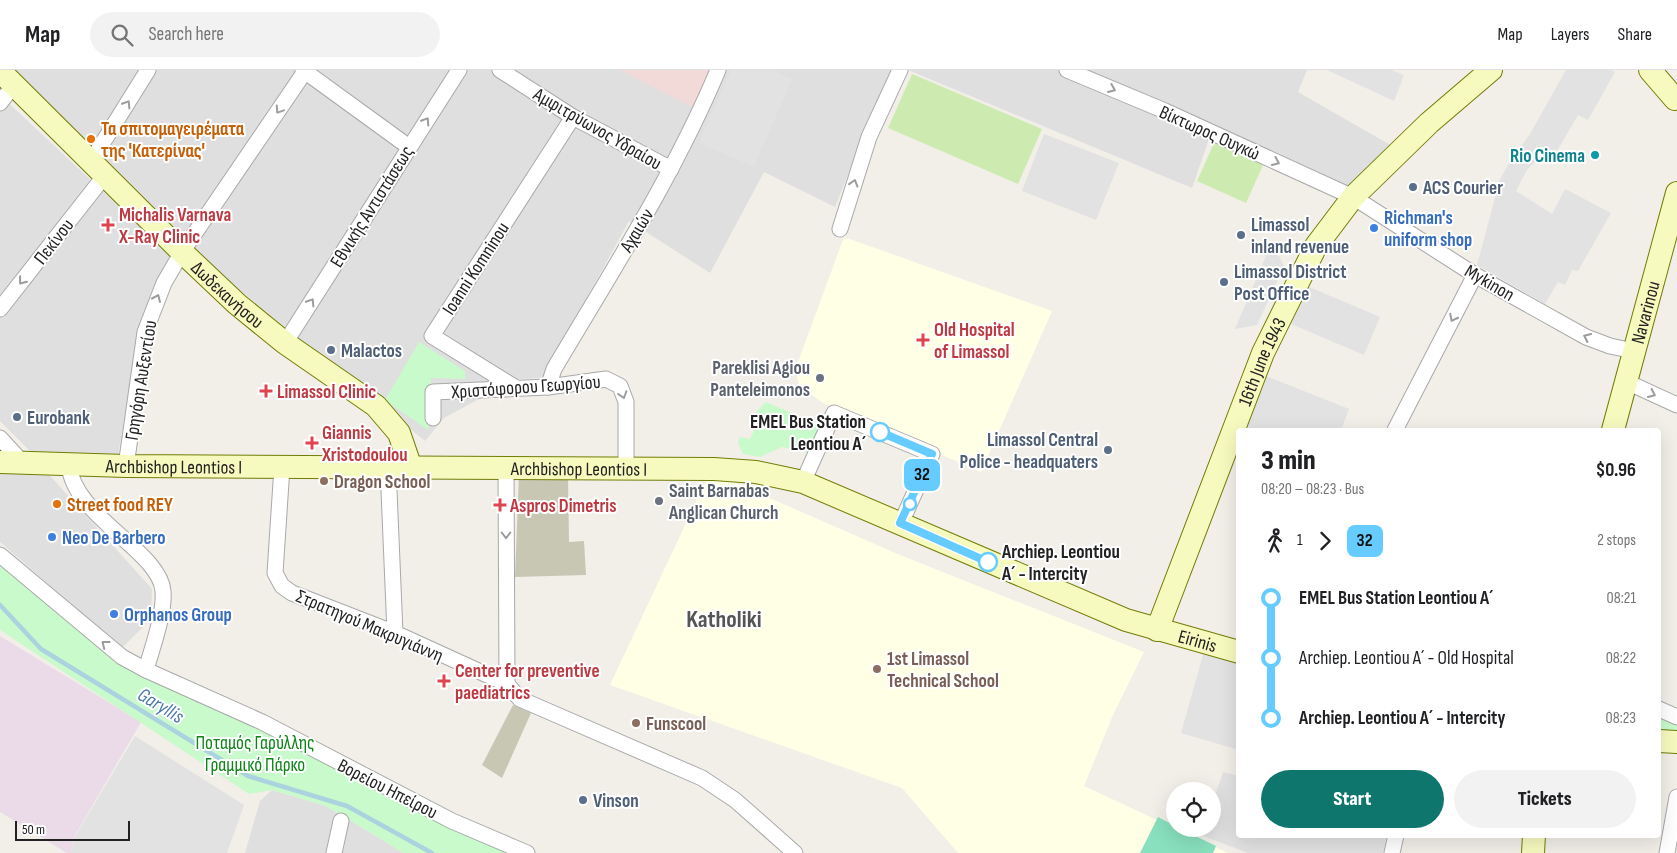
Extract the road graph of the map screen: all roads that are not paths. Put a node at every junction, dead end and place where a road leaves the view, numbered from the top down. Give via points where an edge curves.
1 (148, 70) edge
2 (459, 70) edge
3 (500, 70) edge
4 (718, 70) edge
5 (900, 70) edge
6 (1067, 70) edge
7 (1491, 70) edge
8 (1650, 70) edge
9 (1668, 70) edge
10 (305, 71) edge
11 (7, 78) edge
12 (1676, 100) edge
13 (0, 103) edge
14 (573, 117) junction
15 (409, 147) junction
16 (99, 167) junction
17 (672, 169) junction
18 (1677, 193) edge
19 (1353, 197) junction
20 (840, 229) dead end
21 (182, 252) junction
22 (1475, 275) junction
23 (0, 309) edge
24 (285, 343) junction
25 (1634, 351) junction
26 (1627, 382) junction
27 (548, 387) junction
28 (516, 388) junction
29 (1677, 405) edge
30 (433, 418) dead end
31 (1239, 428) edge
32 (1396, 428) edge
33 (1614, 428) edge
34 (1236, 436) edge
35 (0, 438) edge
36 (10, 462) edge
37 (68, 464) junction
38 (126, 466) junction
39 (388, 467) junction
40 (282, 468) junction
41 (411, 468) junction
42 (506, 468) junction
43 (626, 469) junction
44 (803, 482) junction
45 (900, 523) junction
46 (0, 555) edge
47 (1157, 630) junction
48 (394, 632) junction
49 (1236, 651) edge
50 (146, 670) junction
51 (507, 684) junction
52 (1661, 710) edge
53 (1677, 717) edge
54 (1661, 741) edge
55 (1677, 742) edge
56 (1677, 797) edge
57 (341, 821) dead end
58 (1395, 838) edge
59 (1534, 838) edge
60 (334, 853) edge
61 (527, 853) edge
62 (796, 853) edge
63 (1392, 853) edge
64 (1533, 853) edge
65 (1667, 853) edge

16 -> 1 street, Πεκίνου
15 -> 2 street, Εθνικής Αντιστάσεως
3 - 14 street, Αμφιτρύωνος Υδραίου
4 - 17 street, Αχαιών
20 -> 5 street via 869,137
6 -> 19 street, Βίκτωρος Ουγκώ
7 - 19 main road, 16th June 1943 via 1434,119
8 - 12 main road
9 - 12 main road
10 - 15 street
10 -> 21 street, Γρηγόρη Αυξεντίου
11 - 13 street
11 - 16 main road, Δωδεκανήσου
14 - 17 street, Αμφιτρύωνος Υδραίου
14 - 28 street, Ioanni Komninou via 432,336
24 -> 15 street, Εθνικής Αντιστάσεως
16 - 21 main road, Δωδεκανήσου
16 -> 23 street, Πεκίνου
17 - 27 street, Αχαιών via 554,369
18 - 25 main road, Navarinou
19 - 22 street, Mykinon
19 - 31 main road, 16th June 1943 via 1316,246 1263,353
21 - 24 main road, Δωδεκανήσου via 237,304
38 -> 21 street, Γρηγόρη Αυξεντίου via 145,332 164,283
25 -> 22 street, Mykinon via 1586,337
22 -> 32 street
24 - 41 main road, Δωδεκανήσου via 376,406 399,434
25 - 26 main road, Navarinou
26 -> 29 street
26 - 33 main road, Navarinou
27 - 28 street, Χριστόφορου Γεωργίου
27 -> 43 street, Χριστόφορου Γεωργίου via 606,379 620,386 626,402
28 - 30 street, Χριστόφορου Γεωργίου via 433,392
34 - 47 main road, 16th June 1943
35 - 36 street
36 - 37 main road, Archbishop Leontios I
37 - 38 main road, Archbishop Leontios I
37 - 50 street via 69,476 82,498 156,571 164,590
38 - 40 main road, Archbishop Leontios I
39 - 40 main road, Archbishop Leontios I
39 - 41 main road, Archbishop Leontios I
39 - 48 street
40 - 48 street, Στρατηγού Μακρυγιάννη via 277,579 292,593
41 - 42 main road, Archbishop Leontios I
42 - 43 main road, Archbishop Leontios I
42 -> 51 street
43 - 44 main road, Archbishop Leontios I via 756,472
44 - 45 main road, Archbishop Leontios I
44 - 45 street via 834,413 932,454
45 - 47 main road, Archbishop Leontios I via 1126,620
50 -> 46 street, Βορείου Ηπείρου via 122,658
47 - 49 main road, Eirinis
48 - 51 street, Στρατηγού Μακρυγιάννη
50 - 61 street, Βορείου Ηπείρου via 262,722 452,821
51 - 62 street, Στρατηγού Μακρυγιάννη via 520,699 702,778 719,788
52 - 53 street
54 - 55 main road
56 - 65 street
57 - 60 street
58 - 63 street
59 - 64 main road

